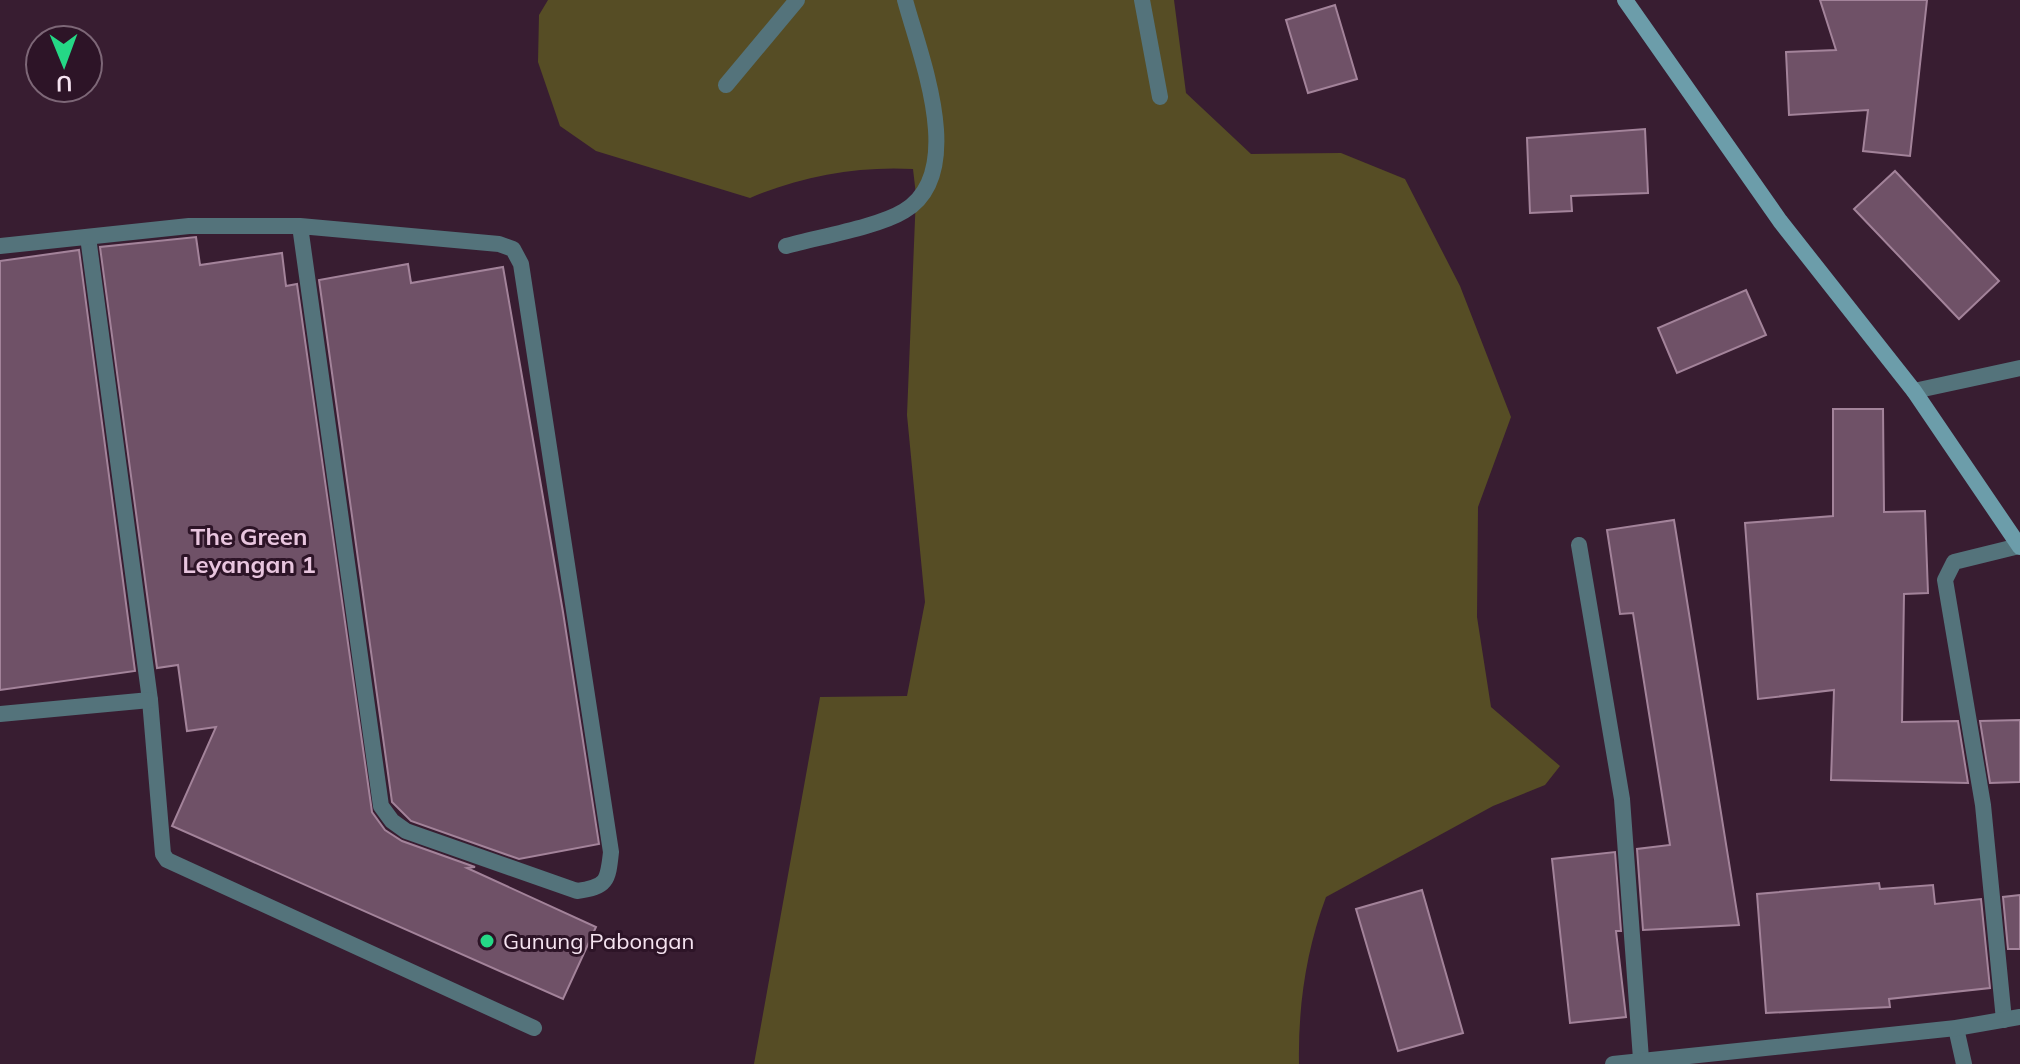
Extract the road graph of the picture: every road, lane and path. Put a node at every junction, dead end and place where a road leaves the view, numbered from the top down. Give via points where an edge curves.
1 (797, 0) edge
2 (905, 0) edge
3 (1142, 0) edge
4 (1625, 0) edge
5 (726, 85) dead end
6 (1160, 97) dead end
7 (300, 226) junction
8 (88, 237) junction
9 (0, 246) edge
10 (786, 246) dead end
11 (2020, 368) edge
12 (1914, 391) junction
13 (1579, 545) dead end
14 (2019, 546) edge
15 (150, 700) junction
16 (0, 714) edge
17 (2012, 1018) edge
18 (534, 1028) dead end
19 (1956, 1028) junction
20 (1641, 1059) junction
21 (1613, 1064) edge
22 (1964, 1064) edge

1 - 5 street
2 - 10 street via 932,98 931,184 922,199 901,213
3 - 6 street
4 - 12 street via 1780,221
7 - 7 street via 381,806 406,831 577,891 597,888 609,876 611,852 519,255 499,244
7 - 8 street via 189,226
8 - 9 street
8 - 15 street
11 - 12 street
12 - 14 street
13 - 20 street via 1622,799
14 - 17 street via 1954,562 1945,580
15 - 16 street
15 - 18 street via 161,847 167,860
17 - 19 street
19 - 20 street
19 - 22 street
20 - 21 street

